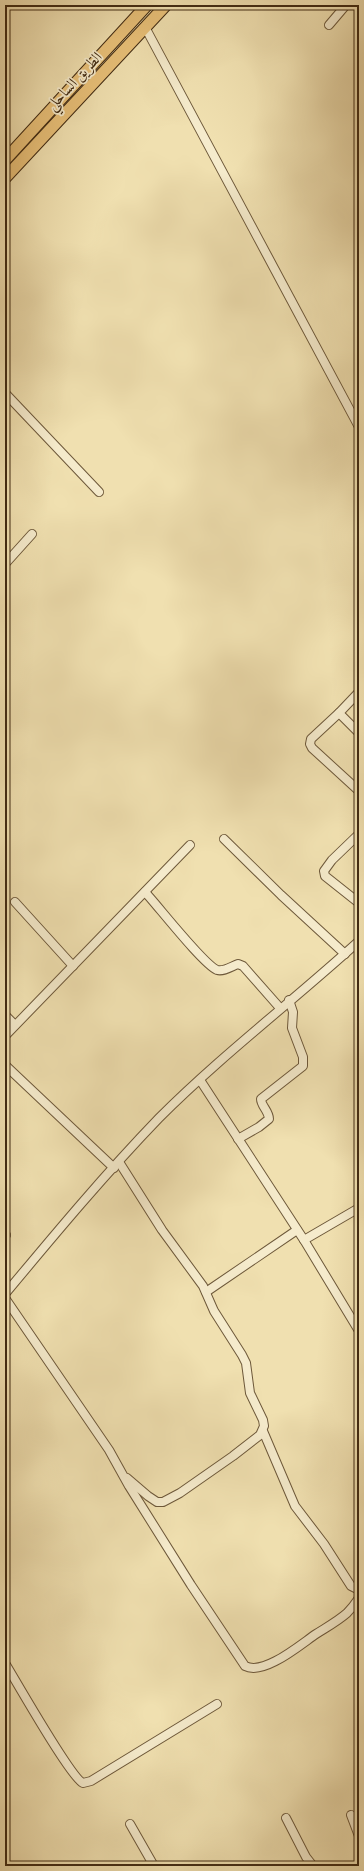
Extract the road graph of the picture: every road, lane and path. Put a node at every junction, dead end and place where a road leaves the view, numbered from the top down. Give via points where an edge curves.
1 (147, 5) edge
2 (166, 5) edge
3 (346, 5) edge
4 (137, 9) edge
5 (329, 25) dead end
6 (145, 27) junction
7 (7, 167) edge
8 (5, 394) edge
9 (359, 427) edge
10 (99, 492) dead end
11 (32, 534) dead end
12 (5, 564) edge
13 (359, 692) edge
14 (339, 713) junction
15 (359, 733) edge
16 (359, 791) edge
17 (359, 834) edge
18 (224, 839) dead end
19 (190, 845) dead end
20 (146, 892) junction
21 (14, 902) dead end
22 (359, 903) edge
23 (359, 941) edge
24 (344, 954) junction
25 (73, 966) junction
26 (289, 1000) junction
27 (280, 1008) junction
28 (5, 1015) edge
29 (16, 1025) junction
30 (5, 1036) edge
31 (5, 1065) edge
32 (200, 1080) junction
33 (238, 1139) junction
34 (116, 1165) junction
35 (359, 1208) edge
36 (297, 1230) junction
37 (304, 1240) junction
38 (206, 1292) junction
39 (5, 1294) edge
40 (5, 1298) edge
41 (359, 1331) edge
42 (263, 1431) junction
43 (121, 1472) junction
44 (359, 1590) edge
45 (359, 1598) edge
46 (5, 1663) edge
47 (217, 1704) dead end
48 (351, 1815) dead end
49 (286, 1818) dead end
50 (130, 1824) dead end
51 (359, 1836) edge
52 (154, 1866) edge
53 (313, 1866) edge

1 - 4 highway, الطريق الساحلي
2 - 6 highway, الطريق الساحلي
3 - 5 street
4 - 7 highway, الطريق الساحلي
6 - 7 highway, الطريق الساحلي
6 - 9 street
8 - 10 street
11 - 12 street
13 - 14 street
14 - 15 street
14 - 16 street via 311,739 310,744
17 - 22 street via 324,871 325,876
18 - 24 street
19 - 20 street
20 - 25 street
20 - 27 street via 204,959 217,970 238,964 243,966
21 - 25 street
23 - 24 street
24 - 26 street
25 - 29 street
26 - 27 street
26 - 33 street via 293,1012 292,1028 303,1057 303,1066 261,1099 269,1119
27 - 32 street
28 - 29 street
29 - 30 street
31 - 34 street
32 - 33 street
32 - 34 street
33 - 36 street
34 - 38 street
34 - 39 street
35 - 37 street
36 - 37 street
36 - 38 street
37 - 41 street
38 - 42 street via 214,1311 246,1364 248,1385 263,1420
40 - 43 street
42 - 43 street via 180,1494 163,1502 157,1502 148,1496
42 - 44 street via 295,1506 351,1586
43 - 45 street via 245,1666 250,1668 268,1664 301,1645 346,1614
46 - 47 street via 63,1757 83,1783 91,1781 147,1748
48 - 51 street
49 - 53 street
50 - 52 street

